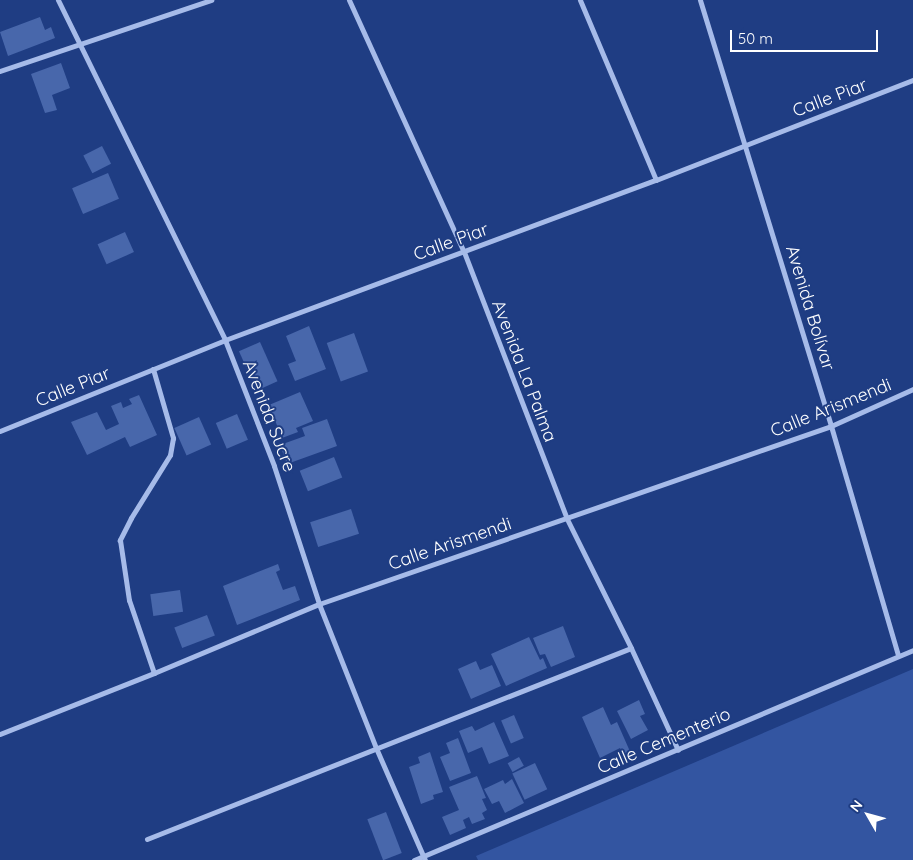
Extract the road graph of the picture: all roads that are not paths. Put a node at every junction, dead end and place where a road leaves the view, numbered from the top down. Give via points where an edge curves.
1 (58, 0) edge
2 (210, 0) edge
3 (349, 0) edge
4 (580, 0) edge
5 (700, 0) edge
6 (79, 46) junction
7 (0, 71) edge
8 (913, 80) edge
9 (746, 145) junction
10 (656, 180) junction
11 (464, 252) junction
12 (224, 340) junction
13 (153, 369) junction
14 (913, 389) edge
15 (831, 426) junction
16 (0, 431) edge
17 (567, 519) junction
18 (318, 604) junction
19 (631, 648) junction
20 (913, 650) edge
21 (898, 655) junction
22 (154, 673) junction
23 (0, 734) edge
24 (376, 748) junction
25 (678, 750) junction
26 (147, 839) dead end
27 (424, 857) edge
28 (414, 860) edge

1 - 6 street, Avenida Sucre
2 - 6 street
3 - 11 street, Avenida La Palma
4 - 10 street
5 - 9 street, Avenida Bolívar
6 - 7 street
6 - 12 street, Avenida Sucre
8 - 9 street, Calle Piar
9 - 10 street, Calle Piar
9 - 15 street, Avenida Bolívar
10 - 11 street, Calle Piar
11 - 12 street, Calle Piar
11 - 17 street, Avenida La Palma
12 - 13 street, Calle Piar
12 - 18 street, Avenida Sucre via 274,466
13 - 16 street, Calle Piar
13 - 22 street via 173,438 170,454 120,540 129,600
14 - 15 street, Calle Arismendi
15 - 17 street, Calle Arismendi
15 - 21 street, Avenida Bolívar
17 - 18 street, Calle Arismendi
17 - 19 street, Avenida La Palma
18 - 22 street, Calle Arismendi
18 - 24 street, Avenida Sucre
19 - 24 street
19 - 25 street, Avenida La Palma
20 - 21 street, Calle Cementerio
21 - 25 street, Calle Cementerio
22 - 23 street, Calle Arismendi
24 - 26 street
24 - 27 street, Avenida Sucre
25 - 27 street, Calle Cementerio
27 - 28 street, Calle Cementerio

